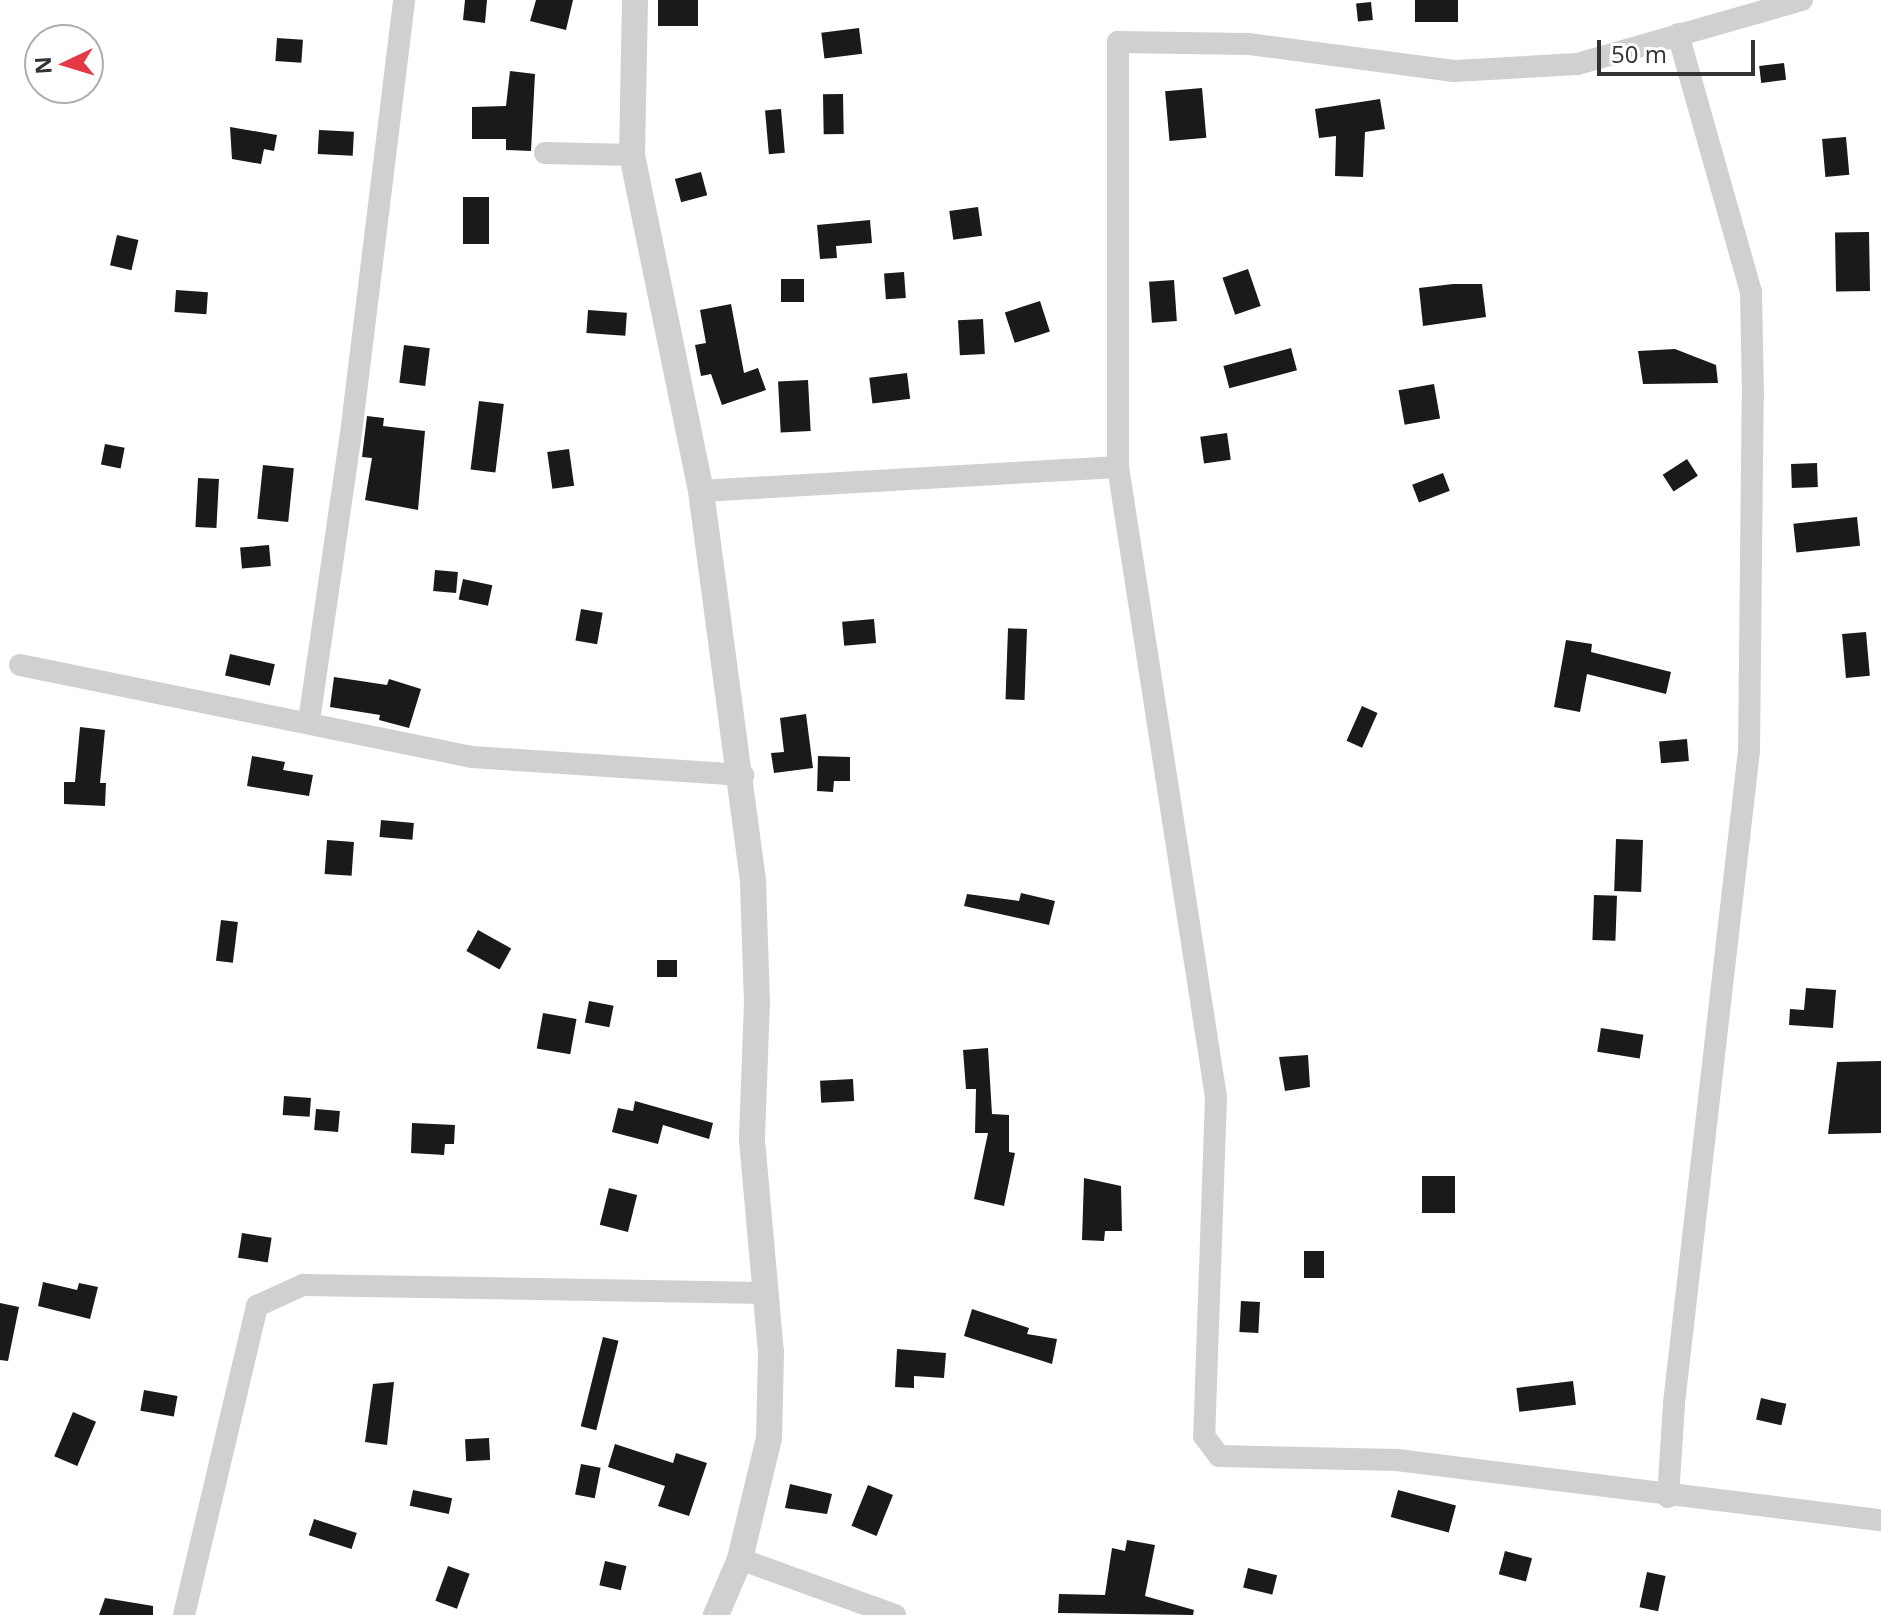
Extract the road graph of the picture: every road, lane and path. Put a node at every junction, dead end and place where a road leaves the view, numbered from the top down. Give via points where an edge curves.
1 (404, 0) edge
2 (635, 0) edge
3 (1802, 0) edge
4 (1678, 34) junction
5 (545, 153) dead end
6 (632, 155) junction
7 (1118, 467) junction
8 (701, 491) junction
9 (20, 665) dead end
10 (309, 721) junction
11 (743, 775) junction
12 (766, 1293) junction
13 (1668, 1497) junction
14 (1881, 1520) edge
15 (740, 1559) junction
16 (184, 1615) edge
17 (716, 1615) edge
18 (895, 1615) edge

1 - 10 street
2 - 6 street
3 - 4 street
4 - 7 street via 1577,64 1454,71 1248,44 1118,42
4 - 13 street via 1751,292 1753,396 1749,751 1674,1403
5 - 6 street
6 - 8 street
7 - 8 street
7 - 13 street via 1216,1097 1204,1436 1219,1456 1397,1460
8 - 11 street
9 - 10 street
10 - 11 street via 472,757
11 - 12 street via 757,1001 752,1140
12 - 15 street via 769,1438
12 - 16 street via 303,1285 257,1306
13 - 14 street
15 - 17 street
15 - 18 street

